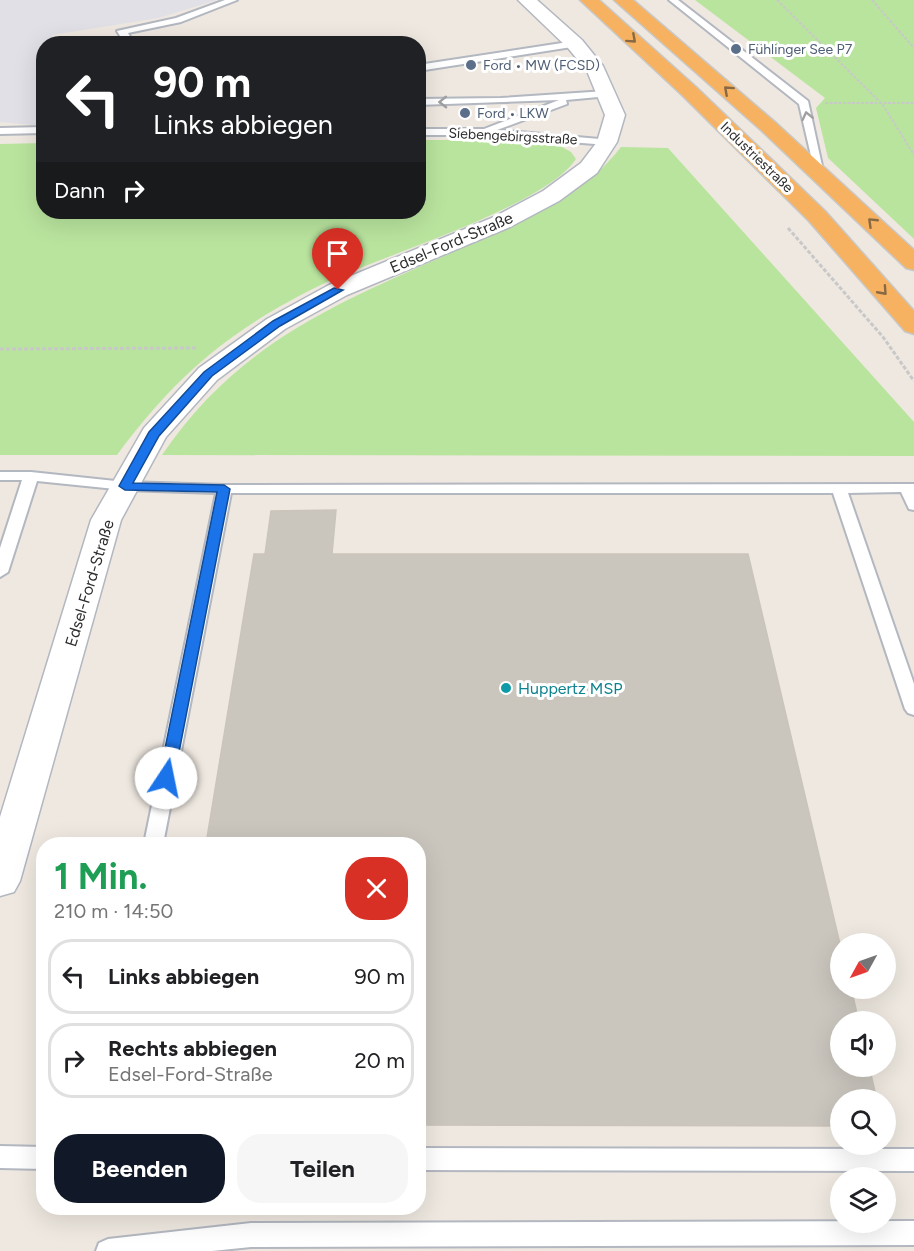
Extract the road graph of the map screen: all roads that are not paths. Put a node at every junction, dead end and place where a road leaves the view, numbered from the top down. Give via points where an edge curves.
1 (233, 0) edge
2 (527, 0) edge
3 (589, 0) edge
4 (623, 0) edge
5 (673, 0) edge
6 (125, 36) edge
7 (575, 44) junction
8 (426, 67) edge
9 (606, 94) junction
10 (578, 97) junction
11 (426, 102) edge
12 (0, 130) edge
13 (36, 130) edge
14 (426, 132) edge
15 (482, 132) junction
16 (607, 142) junction
17 (820, 173) junction
18 (914, 263) edge
19 (914, 326) edge
20 (0, 476) edge
21 (31, 476) junction
22 (125, 486) junction
23 (911, 488) edge
24 (224, 489) junction
25 (840, 489) junction
26 (914, 506) edge
27 (0, 572) edge
28 (914, 709) edge
29 (154, 837) edge
30 (0, 881) edge
31 (0, 1157) edge
32 (36, 1158) edge
33 (426, 1159) edge
34 (914, 1160) edge
35 (914, 1233) edge
36 (108, 1251) edge

1 - 6 lane via 178,20 122,31
2 - 7 street, Edsel-Ford-Straße
3 -> 19 highway, Industriestraße via 817,216
17 -> 4 highway, Industriestraße
17 -> 5 lane via 804,103
7 - 8 lane
7 - 9 street, Edsel-Ford-Straße via 596,70
9 - 10 lane
9 - 16 street, Edsel-Ford-Straße via 615,115
10 -> 11 lane
10 - 15 lane
12 - 13 lane
14 - 15 lane, Siebengebirgsstraße
15 - 16 lane, Siebengebirgsstraße
16 - 22 street, Edsel-Ford-Straße via 589,168 551,196 502,222 338,290 276,324 208,374 154,434
18 -> 17 highway, Industriestraße
20 - 21 lane
21 - 22 lane
21 - 27 lane
22 - 24 lane
22 - 30 street, Edsel-Ford-Straße via 106,520
23 - 25 lane
23 - 26 lane
24 - 25 lane
24 - 29 lane
25 - 28 lane
31 - 32 lane
33 - 34 lane
35 - 36 lane via 251,1235

